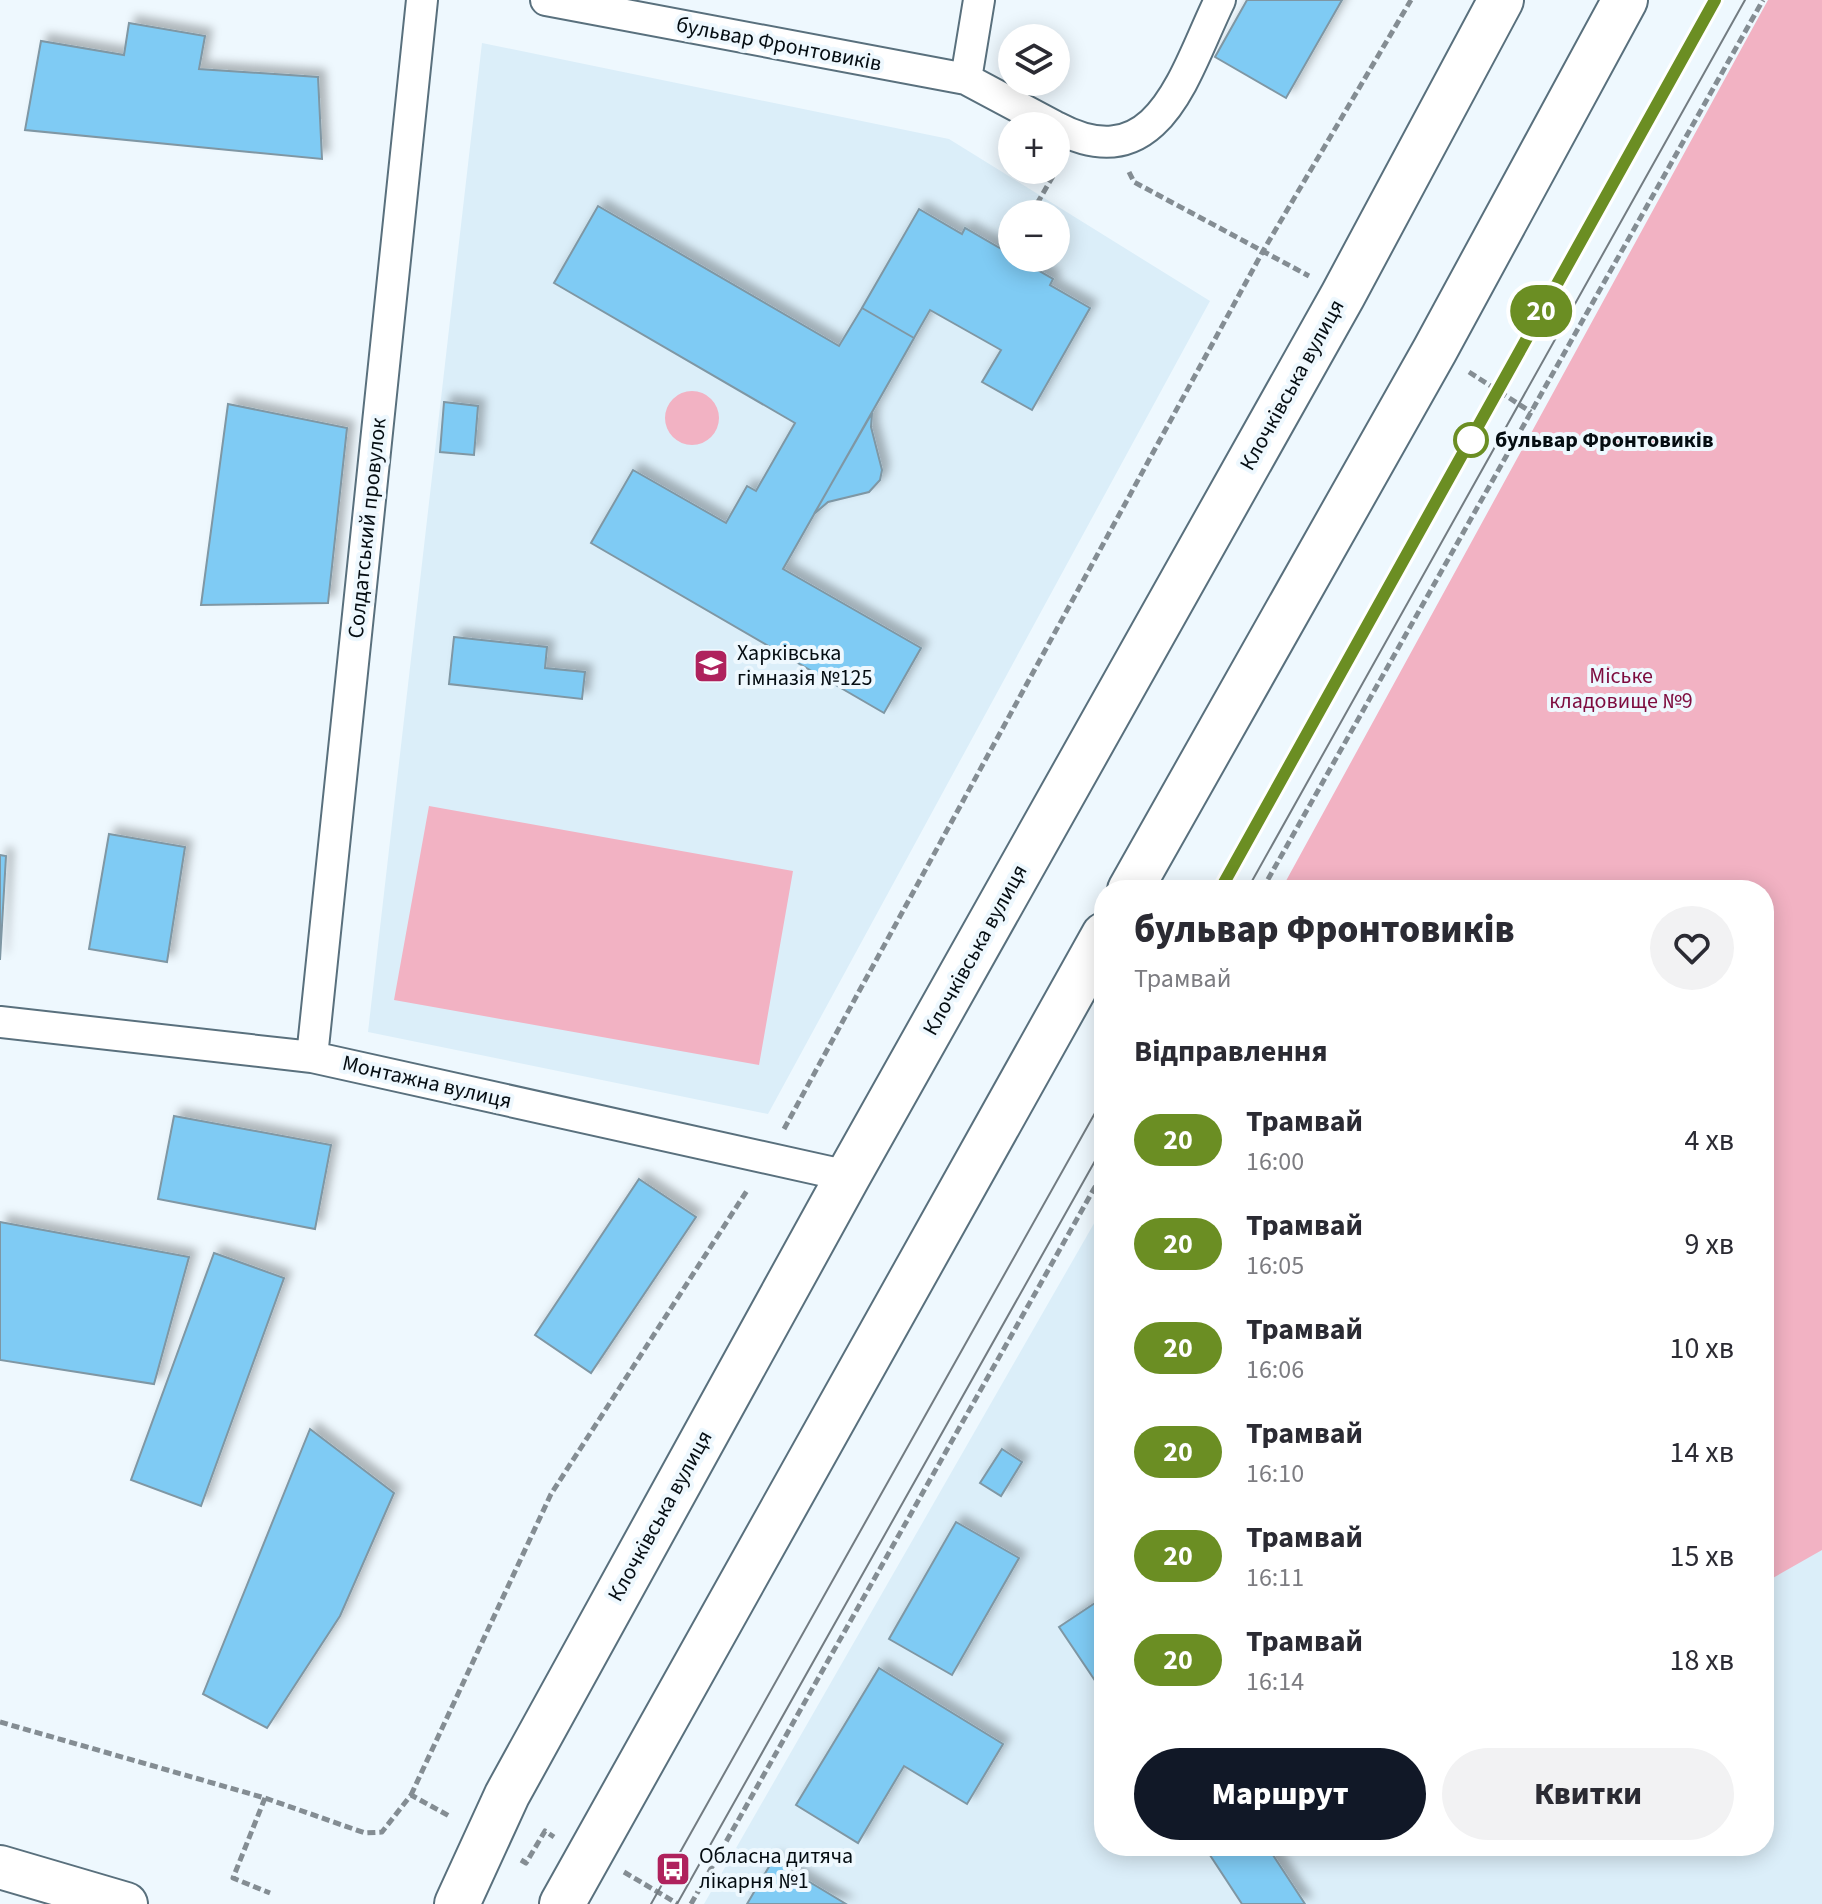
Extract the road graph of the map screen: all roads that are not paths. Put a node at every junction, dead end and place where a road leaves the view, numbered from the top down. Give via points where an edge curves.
1 (422, 0) edge
2 (546, 0) edge
3 (979, 0) edge
4 (1220, 0) edge
5 (1501, 0) edge
6 (1625, 0) edge
7 (966, 79) junction
8 (1028, 112) edge
9 (1070, 132) edge
10 (1136, 880) edge
11 (1094, 953) edge
12 (0, 1022) edge
13 (312, 1057) junction
14 (848, 1176) junction
15 (0, 1867) edge
16 (126, 1904) edge
17 (457, 1904) edge
18 (562, 1904) edge

1 - 13 street, Солдатський провулок
2 - 7 street, бульвар Фронтовиків
3 - 7 street
4 - 9 street, бульвар Фронтовиків via 1165,112 1143,134 1116,142
5 - 14 main road, Клочківська вулиця via 1343,295
6 - 10 main road via 1435,350
7 - 8 street, бульвар Фронтовиків
11 - 18 main road
12 - 13 street, Монтажна вулиця
13 - 14 street, Монтажна вулиця
14 - 17 main road, Клочківська вулиця via 486,1838
15 - 16 main road

